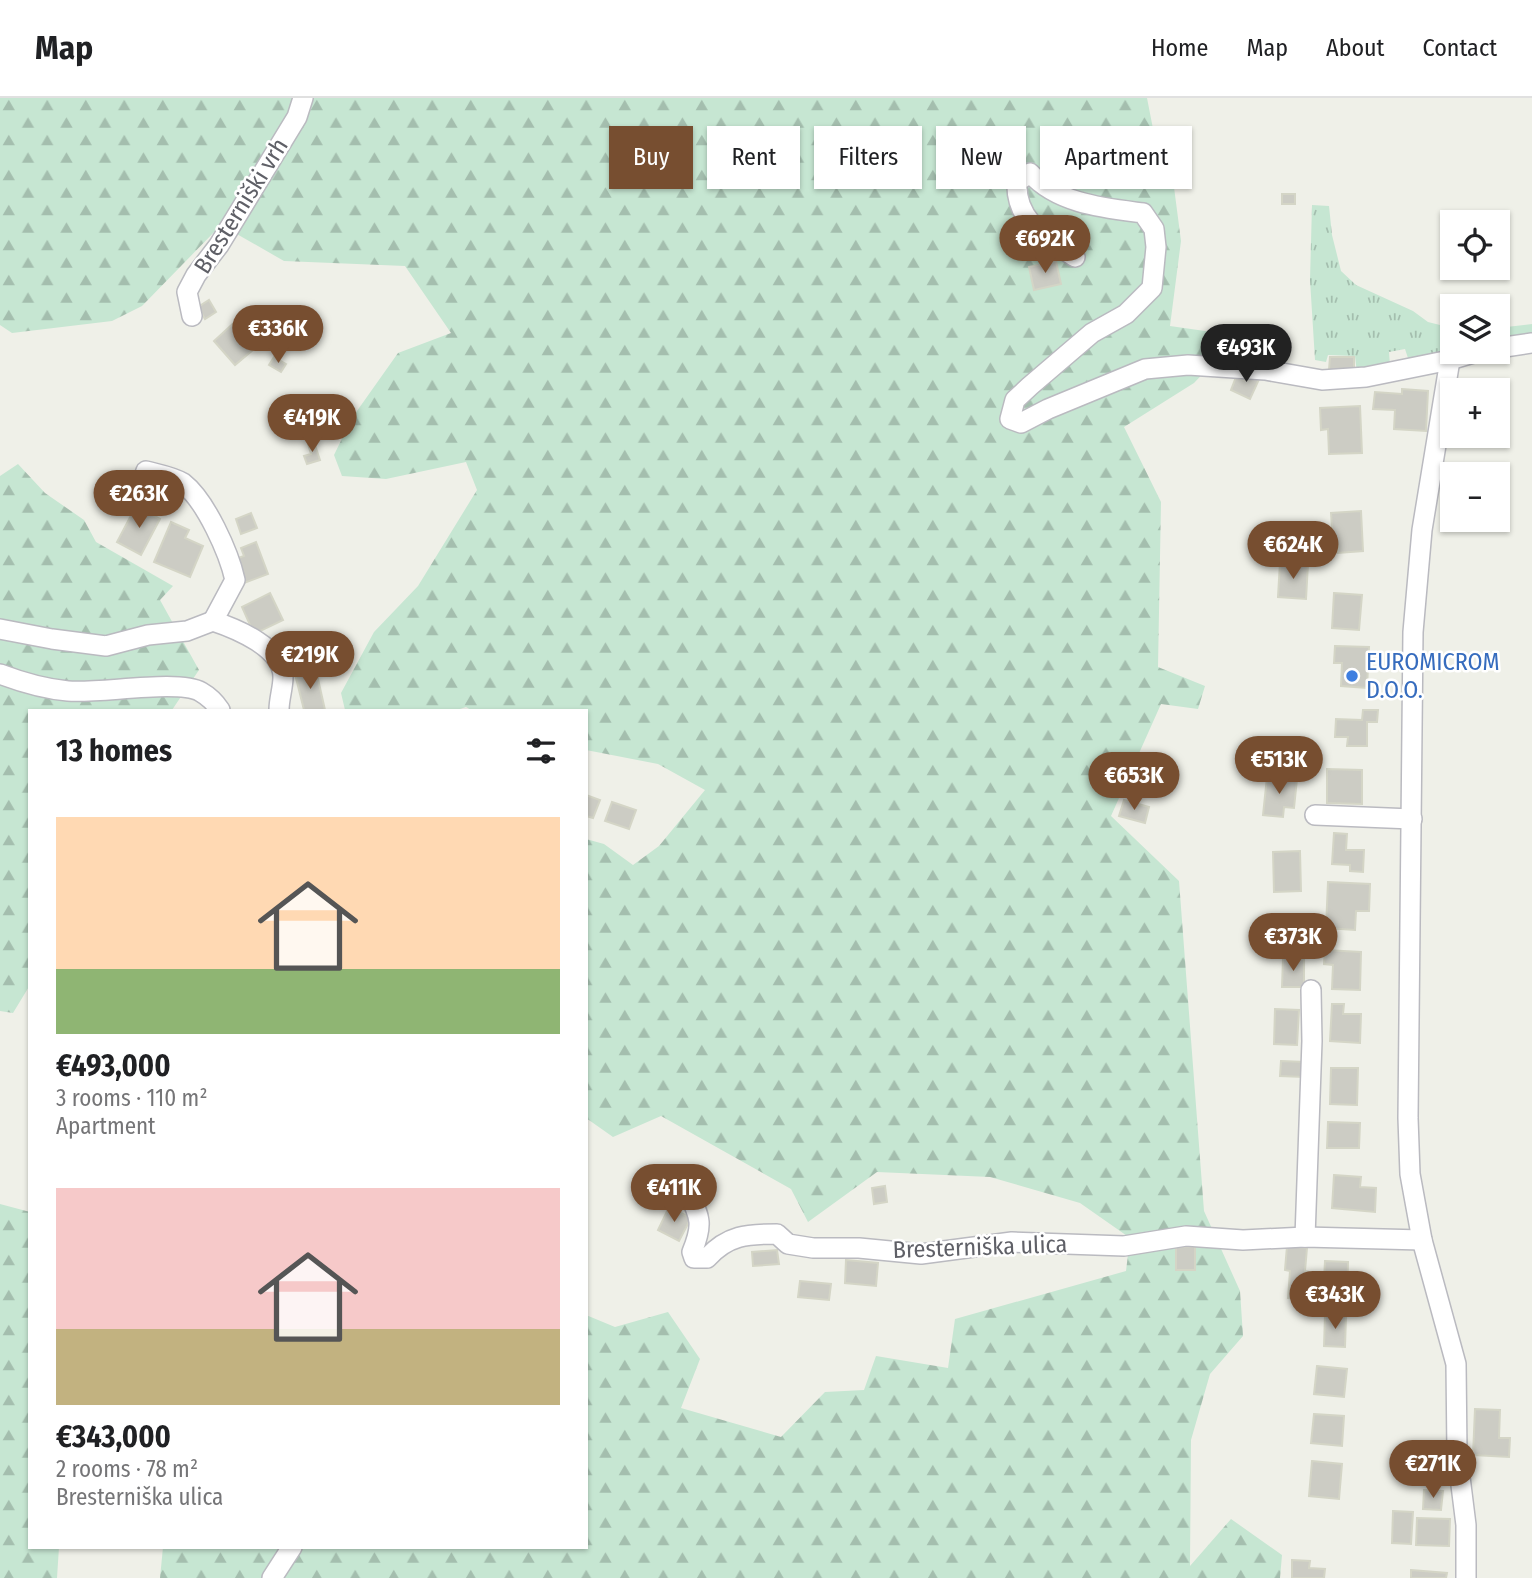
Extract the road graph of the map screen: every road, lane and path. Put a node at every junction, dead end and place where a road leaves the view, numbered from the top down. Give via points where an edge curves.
1 (303, 98) edge
2 (1075, 257) dead end
3 (192, 316) dead end
4 (1532, 343) edge
5 (1510, 346) edge
6 (1440, 362) edge
7 (1449, 364) edge
8 (146, 501) dead end
9 (213, 621) junction
10 (0, 629) edge
11 (0, 674) edge
12 (219, 709) edge
13 (279, 709) edge
14 (1315, 815) dead end
15 (1412, 819) junction
16 (1311, 990) dead end
17 (688, 1192) dead end
18 (1305, 1237) junction
19 (1422, 1240) junction
20 (291, 1549) edge
21 (272, 1578) edge
22 (1466, 1578) edge

1 - 3 street, Bresterniški vrh via 297,117 187,292
2 - 6 street via 1027,220 1017,197 1017,182 1031,173 1041,186 1067,198 1143,213 1154,229 1156,247 1152,288 1126,314 1092,333 1015,401 1010,419 1021,423 1145,369 1188,365 1265,370 1322,380 1366,377
4 - 5 street
7 - 15 street via 1422,530 1414,619
8 - 9 street via 138,490 146,471 182,482 218,533 235,580
9 - 10 street via 187,631 106,646
9 - 13 street via 256,641 281,662
11 - 12 street via 68,691 156,686 199,690
14 - 15 street
15 - 19 street via 1408,1118 1410,1174
16 - 18 street
17 - 18 street, Bresterniška ulica via 700,1216 694,1258 707,1258 719,1245 750,1234 777,1234 788,1244 813,1248 920,1254 1012,1242 1124,1247 1186,1236 1243,1240
18 - 19 street, Bresterniška ulica
19 - 22 street via 1456,1364
20 - 21 street

